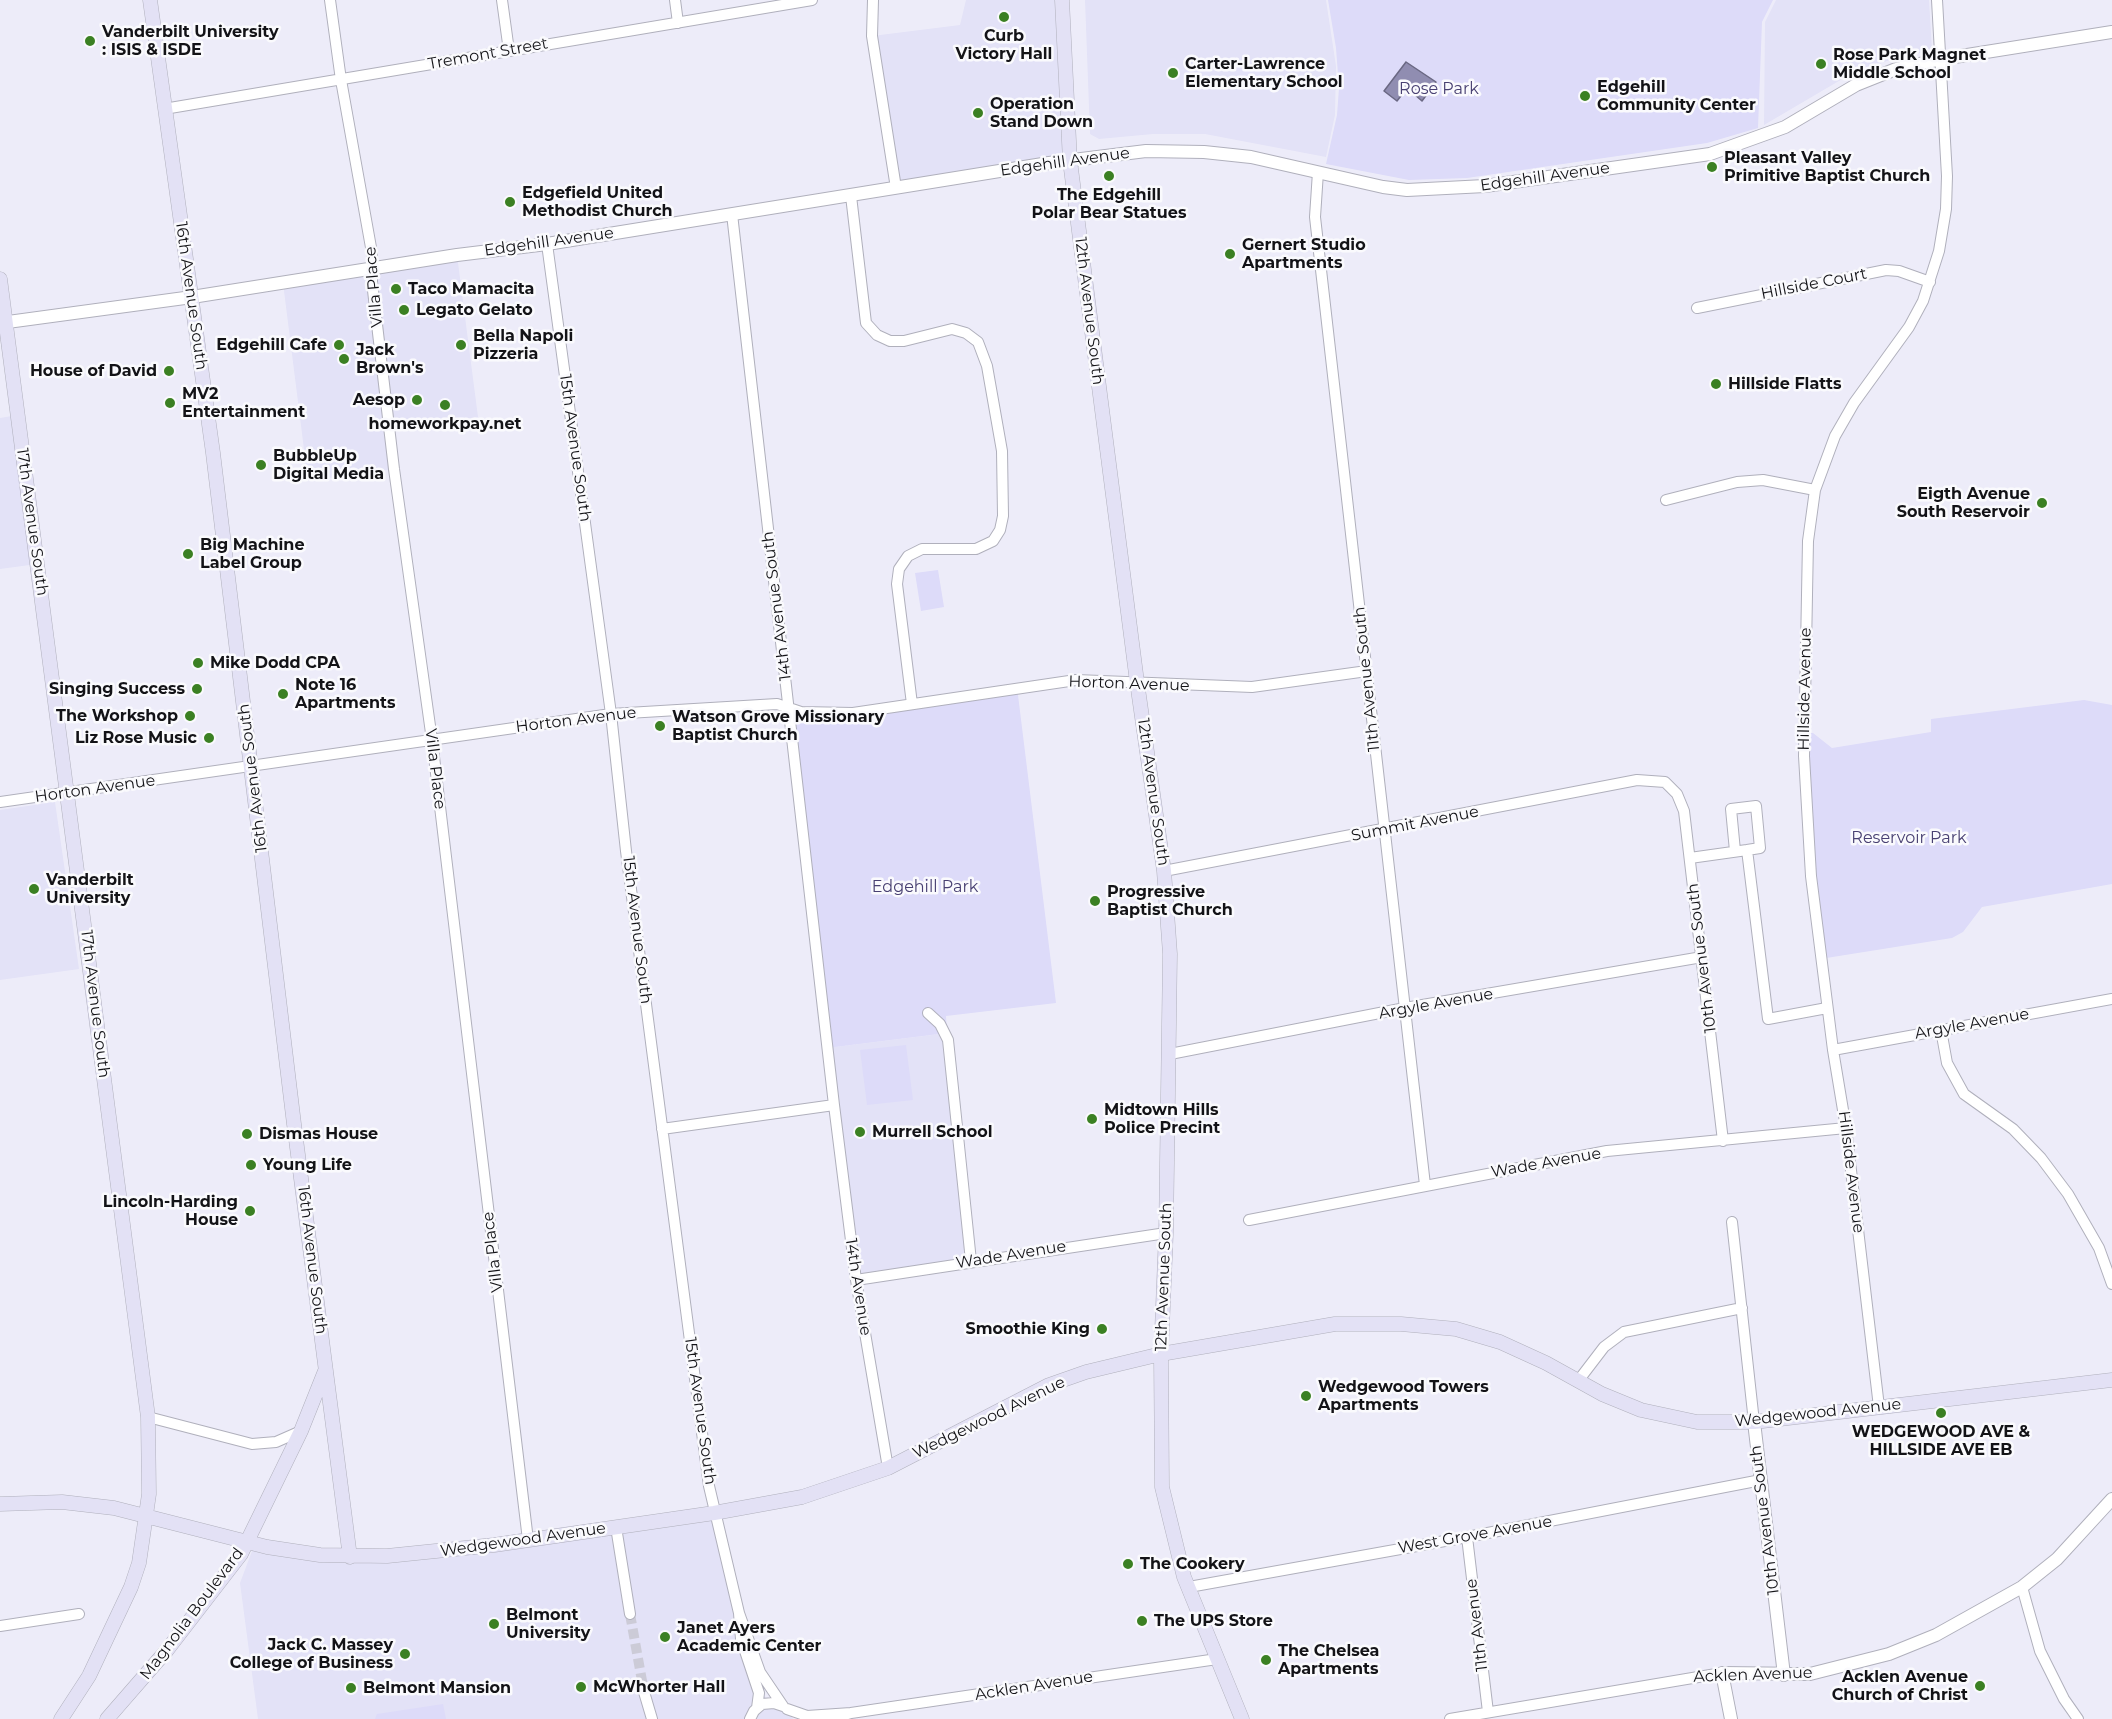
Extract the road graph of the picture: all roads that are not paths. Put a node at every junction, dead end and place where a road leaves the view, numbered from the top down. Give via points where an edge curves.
1 (150, 0) edge
2 (330, 0) edge
3 (502, 0) edge
4 (675, 0) edge
5 (812, 0) edge
6 (873, 0) edge
7 (1062, 0) edge
8 (1937, 0) edge
9 (678, 23) junction
10 (2112, 32) edge
11 (509, 51) junction
12 (1941, 59) junction
13 (341, 80) junction
14 (164, 110) junction
15 (1070, 160) junction
16 (1318, 172) junction
17 (896, 188) junction
18 (851, 196) junction
19 (732, 214) junction
20 (547, 244) junction
21 (372, 269) junction
22 (0, 279) edge
23 (1930, 282) junction
24 (192, 297) junction
25 (1697, 308) dead end
26 (3, 322) edge
27 (1815, 490) junction
28 (1666, 500) dead end
29 (1367, 672) junction
30 (1137, 682) junction
31 (912, 704) junction
32 (788, 708) junction
33 (611, 714) junction
34 (432, 740) junction
35 (252, 767) junction
36 (1665, 782) joint
37 (68, 793) junction
38 (0, 802) edge
39 (1383, 831) junction
40 (1747, 850) junction
41 (1735, 851) junction
42 (1690, 858) junction
43 (1164, 871) junction
44 (1702, 957) junction
45 (2112, 999) edge
46 (1405, 1008) junction
47 (1827, 1008) junction
48 (928, 1013) dead end
49 (1941, 1030) junction
50 (1833, 1050) junction
51 (1170, 1054) junction
52 (834, 1105) junction
53 (1846, 1128) junction
54 (662, 1129) junction
55 (1724, 1141) junction
56 (1425, 1185) junction
57 (1249, 1220) dead end
58 (1732, 1222) dead end
59 (1166, 1233) junction
60 (971, 1261) junction
61 (856, 1280) junction
62 (2112, 1284) edge
63 (1742, 1308) junction
64 (1161, 1354) junction
65 (326, 1369) junction
66 (2112, 1380) edge
67 (1578, 1381) junction
68 (1879, 1407) junction
69 (148, 1418) junction
70 (1754, 1422) junction
71 (301, 1431) junction
72 (888, 1468) junction
73 (1761, 1480) junction
74 (2112, 1499) edge
75 (0, 1504) edge
76 (714, 1513) junction
77 (148, 1515) junction
78 (616, 1527) junction
79 (1467, 1537) junction
80 (528, 1540) junction
81 (246, 1541) junction
82 (350, 1557) junction
83 (1189, 1587) junction
84 (2022, 1587) junction
85 (740, 1613) junction
86 (79, 1614) dead end
87 (630, 1614) tunnel mouth
88 (0, 1626) edge
89 (1217, 1659) junction
90 (1722, 1673) junction
91 (1784, 1675) junction
92 (644, 1692) tunnel mouth
93 (788, 1711) edge
94 (1488, 1712) junction
95 (851, 1713) junction
96 (752, 1715) edge
97 (61, 1719) edge
98 (106, 1719) edge
99 (652, 1719) edge
100 (831, 1719) edge
101 (1242, 1719) edge
102 (1450, 1719) edge
103 (1731, 1719) edge
104 (2078, 1719) edge

1 - 14 main road, 16th Avenue South
2 - 13 street, Villa Place
3 - 11 street
4 - 9 street
5 - 9 street, Tremont Street
6 - 17 street via 872,36
7 - 15 main road, 12th Avenue South
8 - 12 street, Hillside Avenue
9 - 11 street, Tremont Street
10 - 12 street, Edgehill Avenue
11 - 13 street, Tremont Street
12 - 16 street, Edgehill Avenue via 1878,75 1785,127 1710,154 1431,191 1383,187
12 - 23 street, Hillside Avenue via 1947,192 1942,237
13 - 14 street, Tremont Street
13 - 21 street, Villa Place
14 - 24 main road, 16th Avenue South
15 - 16 street, Edgehill Avenue via 1146,151 1204,152 1251,157
15 - 17 street, Edgehill Avenue
15 - 30 main road, 12th Avenue South
16 - 29 street, 11th Avenue South via 1315,218
17 - 18 street, Edgehill Avenue
18 - 19 street, Edgehill Avenue
18 - 31 street via 866,323 890,341 952,329 978,342 987,366 1002,451 1003,516 993,541 976,549 922,549 908,556 899,569 897,584
19 - 20 street, Edgehill Avenue
19 - 32 street, 14th Avenue South
20 - 21 street, Edgehill Avenue
20 - 33 street, 15th Avenue South
21 - 24 street, Edgehill Avenue
21 - 34 street, Villa Place via 394,469
22 - 26 main road, 17th Avenue South
23 - 25 street, Hillside Court via 1886,270
23 - 27 street, Hillside Avenue via 1905,333 1845,416
24 - 26 street, Edgehill Avenue
24 - 35 main road, 16th Avenue South
26 - 37 main road, 17th Avenue South
27 - 28 street via 1763,480 1737,482
27 - 47 street, Hillside Avenue via 1808,541 1804,756 1811,876
29 - 30 street, Horton Avenue via 1252,687
29 - 39 street, 11th Avenue South
30 - 31 street, Horton Avenue via 1076,680
30 - 43 main road, 12th Avenue South
31 - 32 street, Horton Avenue via 853,712 801,712
32 - 33 street, Horton Avenue via 777,704
32 - 52 street, 14th Avenue South
33 - 34 street, Horton Avenue
33 - 54 street, 15th Avenue South
34 - 35 street, Horton Avenue
34 - 80 street, Villa Place
35 - 37 street, Horton Avenue
35 - 65 main road, 16th Avenue South
36 - 39 street, Summit Avenue via 1643,779
36 - 42 street, 10th Avenue South via 1681,802
37 - 38 street, Horton Avenue
37 - 69 main road, 17th Avenue South
39 - 43 street, Summit Avenue
39 - 46 street, 11th Avenue South
40 - 41 street
40 - 41 street via 1760,848 1756,806 1731,809
40 - 47 street via 1768,1019
41 - 42 street
42 - 44 street, 10th Avenue South
43 - 51 main road, 12th Avenue South via 1170,954
44 - 46 street, Argyle Avenue
44 - 55 street, 10th Avenue South
45 - 49 street, Argyle Avenue
46 - 51 street, Argyle Avenue
46 - 56 street, 11th Avenue South
47 - 50 street, Hillside Avenue
48 - 60 street via 940,1024 948,1040
49 - 50 street, Argyle Avenue
49 - 62 street via 1947,1063 1964,1094 2013,1129 2041,1158 2068,1194 2099,1248
50 - 53 street, Hillside Avenue
51 - 59 main road, 12th Avenue South
52 - 54 street
52 - 61 street, 14th Avenue
53 - 55 street, Wade Avenue
53 - 68 street, Hillside Avenue
54 - 76 street, 15th Avenue South
55 - 56 street, Wade Avenue via 1607,1152
56 - 57 street, Wade Avenue
58 - 63 street, 10th Avenue South
59 - 60 street, Wade Avenue
59 - 64 main road, 12th Avenue South
60 - 61 street, Wade Avenue
61 - 72 street, 14th Avenue
63 - 67 street via 1624,1332 1604,1347
63 - 70 street, 10th Avenue South
64 - 67 main road, Wedgewood Avenue via 1335,1324 1401,1324 1456,1329 1500,1342
64 - 72 main road, Wedgewood Avenue via 1091,1370 1048,1385
64 - 83 main road, 12th Avenue South via 1162,1487 1171,1533
65 - 71 main road, Magnolia Boulevard
65 - 82 main road, 16th Avenue South
66 - 68 main road, Wedgewood Avenue
67 - 70 main road, Wedgewood Avenue via 1641,1410 1697,1422
68 - 70 main road, Wedgewood Avenue
69 - 71 street via 252,1444 276,1442
69 - 77 main road, 17th Avenue South
70 - 73 street, 10th Avenue South
71 - 81 main road, Magnolia Boulevard
72 - 76 main road, Wedgewood Avenue via 802,1497
73 - 79 street, West Grove Avenue
73 - 91 street, 10th Avenue South
74 - 84 street, Acklen Avenue via 2057,1559
75 - 77 main road, Wedgewood Avenue via 62,1502
76 - 78 main road, Wedgewood Avenue
76 - 85 street, 15th Avenue South
77 - 81 main road, Wedgewood Avenue
77 - 97 main road via 131,1587 90,1676
78 - 80 main road, Wedgewood Avenue
78 - 87 street
79 - 83 street, West Grove Avenue
79 - 94 street, 11th Avenue
80 - 82 main road, Wedgewood Avenue
81 - 82 main road, Wedgewood Avenue via 293,1552
81 - 98 main road, Magnolia Boulevard via 241,1554 167,1650
83 - 89 main road, 12th Avenue South
84 - 91 street, Acklen Avenue via 1936,1635 1889,1654 1810,1674
84 - 104 street via 2040,1651
85 - 93 street, 15th Avenue South via 760,1672
85 - 96 street, 15th Avenue South via 741,1639 759,1693
86 - 88 street
89 - 95 street, Acklen Avenue
89 - 101 main road, 12th Avenue South
90 - 91 street, Acklen Avenue
90 - 94 street, Acklen Avenue
90 - 103 street
92 - 99 street
93 - 95 street, Acklen Avenue via 807,1716
93 - 96 street, Acklen Avenue via 771,1702
94 - 102 street, Acklen Avenue
95 - 100 street, Acklen Avenue

